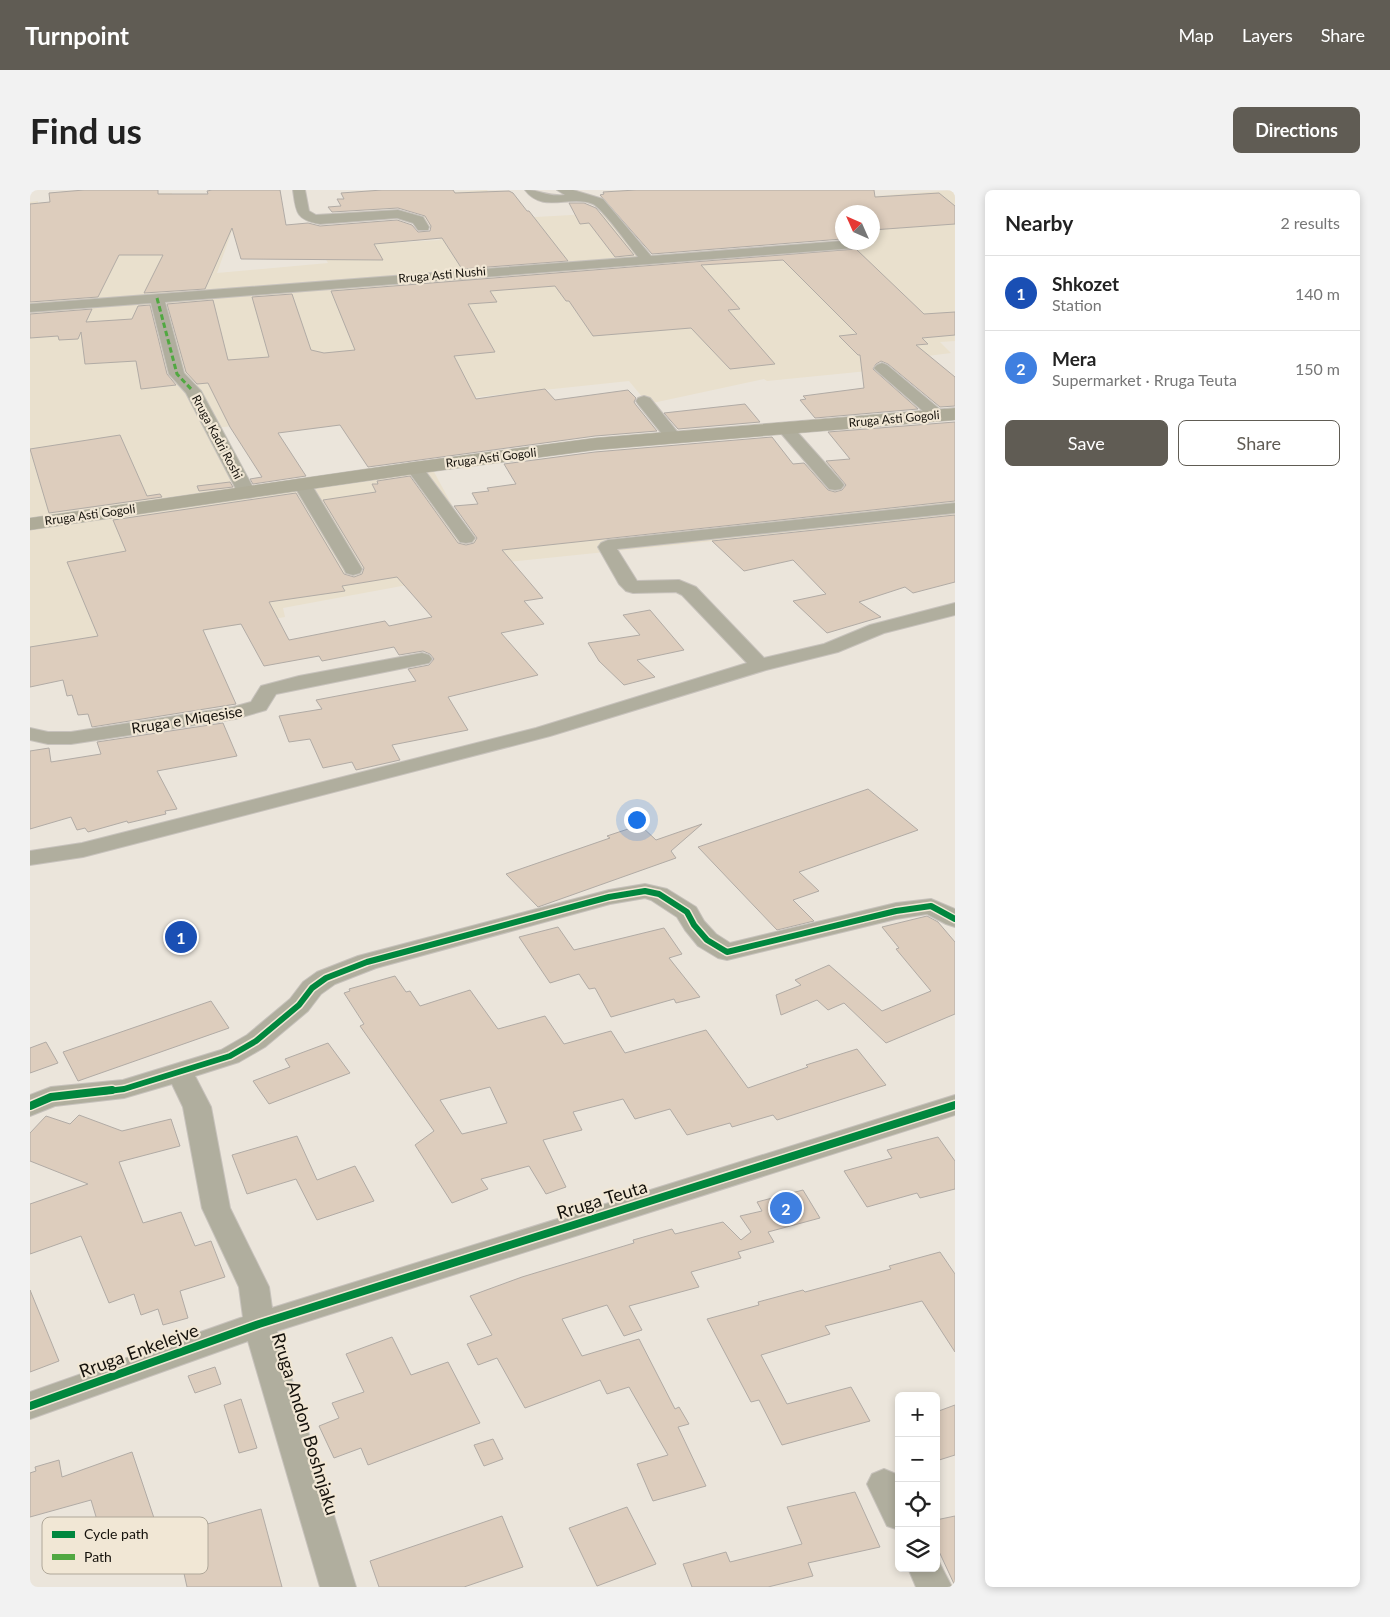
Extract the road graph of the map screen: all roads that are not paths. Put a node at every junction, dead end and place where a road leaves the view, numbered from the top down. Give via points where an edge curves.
1 (299, 190) edge
2 (531, 190) edge
3 (563, 190) edge
4 (578, 197) junction
5 (423, 227) dead end
6 (835, 245) edge
7 (647, 259) junction
8 (158, 298) junction
9 (30, 308) edge
10 (882, 368) dead end
11 (644, 401) dead end
12 (946, 414) edge
13 (785, 428) junction
14 (673, 437) junction
15 (414, 468) junction
16 (302, 484) junction
17 (835, 485) dead end
18 (247, 493) junction
19 (955, 508) edge
20 (30, 524) edge
21 (466, 538) dead end
22 (353, 569) dead end
23 (955, 609) edge
24 (422, 659) dead end
25 (760, 665) junction
26 (30, 734) edge
27 (30, 858) edge
28 (955, 920) edge
29 (180, 1072) junction
30 (955, 1105) edge
31 (30, 1106) edge
32 (259, 1324) junction
33 (30, 1406) edge
34 (884, 1484) dead end
35 (895, 1507) edge
36 (926, 1572) edge
37 (338, 1587) edge
38 (934, 1587) edge

1 - 5 street via 303,213 310,219 404,215 418,220
2 - 4 street via 539,198 550,200
3 - 4 street
4 - 7 street via 599,202
6 - 7 street, Rruga Asti Nushi
7 - 8 street, Rruga Asti Nushi
8 - 9 street, Rruga Asti Nushi
8 - 18 street, Rruga Kadri Roshi via 177,374 193,390
10 - 12 street
11 - 14 street
12 - 13 street, Rruga Asti Gogoli
13 - 14 street, Rruga Asti Gogoli
13 - 17 street
14 - 15 street, Rruga Asti Gogoli
15 - 16 street, Rruga Asti Gogoli
15 - 21 street
16 - 18 street, Rruga Asti Gogoli
16 - 22 street
18 - 20 street, Rruga Asti Gogoli
19 - 25 street via 607,547 628,584 638,589 679,586 689,591
23 - 25 street via 877,629 814,653
24 - 26 street, Rruga e Miqesise via 268,690 259,706 235,714 71,738
25 - 27 street via 543,732 83,850
28 - 29 street via 930,906 896,911 727,952 707,940 687,912 658,894 645,891 609,896 367,962 326,978 256,1041 230,1056
29 - 31 street via 124,1089 51,1097
29 - 32 street, Rruga Andon Boshnjaku via 197,1107 216,1208 254,1287
30 - 32 street, Rruga Teuta
32 - 33 street, Rruga Enkelejve
32 - 37 street, Rruga Andon Boshnjaku
34 - 35 street
36 - 38 street

